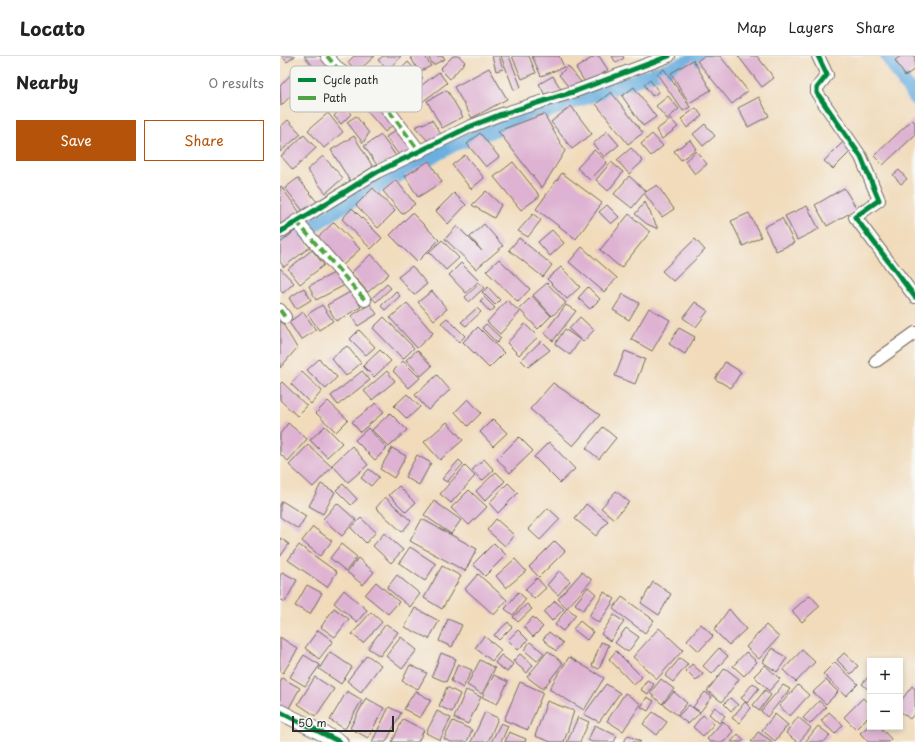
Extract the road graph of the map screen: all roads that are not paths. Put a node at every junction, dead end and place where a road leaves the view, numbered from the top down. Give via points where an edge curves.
1 (327, 56) edge
2 (669, 56) edge
3 (818, 56) edge
4 (336, 66) edge
5 (390, 112) edge
6 (420, 152) junction
7 (299, 224) junction
8 (280, 232) edge
9 (915, 298) edge
10 (365, 300) dead end
11 (915, 333) edge
12 (876, 361) dead end
13 (280, 712) edge
14 (340, 742) edge

1 - 4 street
2 - 6 street via 576,91 499,115
3 - 9 street via 827,75 817,88 817,93 861,157 879,200 855,217
5 - 6 street
6 - 7 street via 377,172
7 - 8 street
7 - 10 street
11 - 12 street
13 - 14 street

